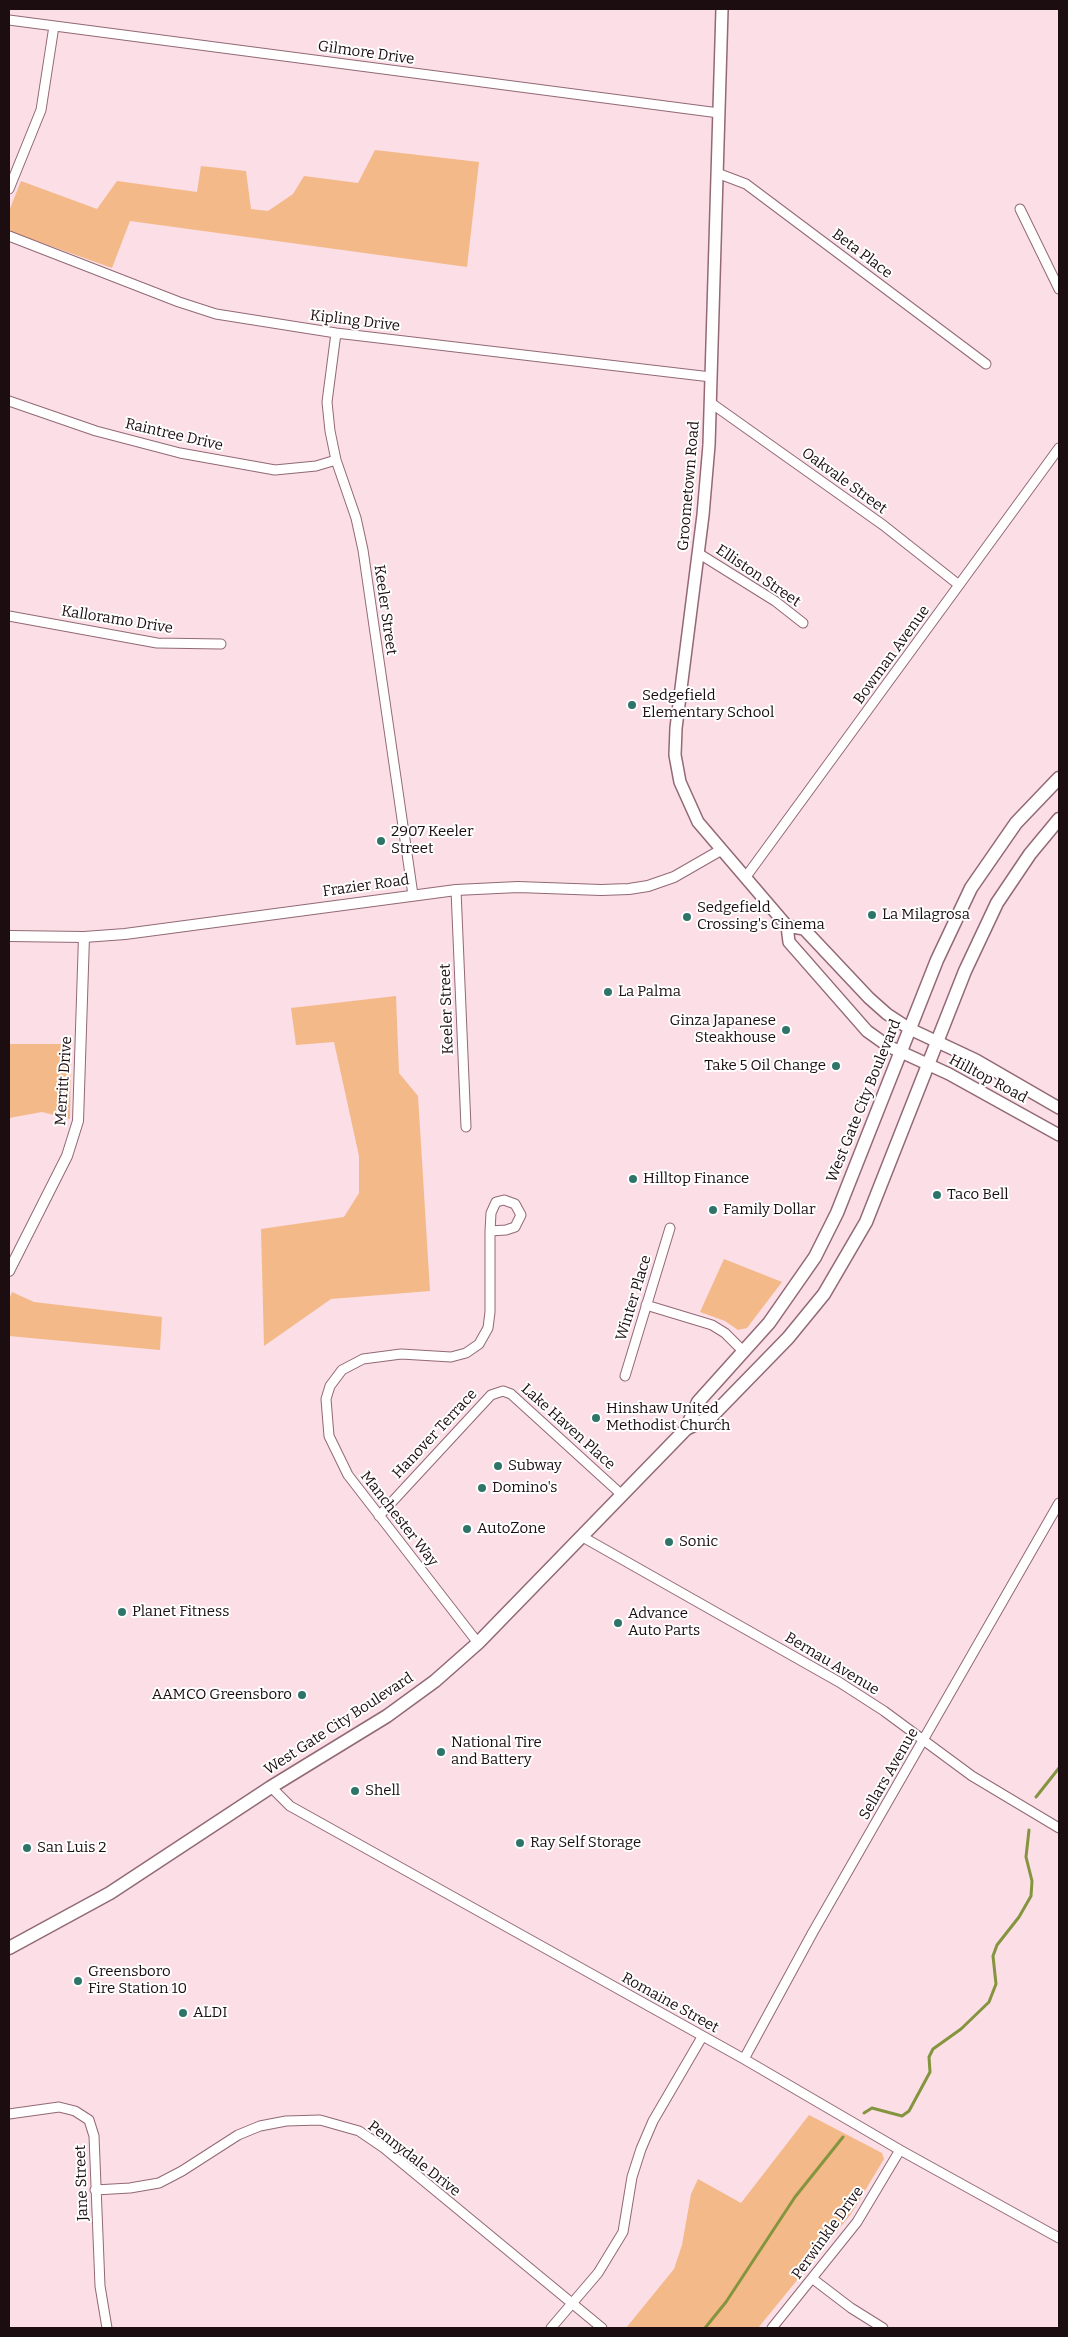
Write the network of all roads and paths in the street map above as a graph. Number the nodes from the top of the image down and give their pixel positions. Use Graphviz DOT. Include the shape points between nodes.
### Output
graph roads {
  1 [pos="722,9"];
  2 [pos="9,20"];
  3 [pos="54,26"];
  4 [pos="719,113"];
  5 [pos="717,173"];
  6 [pos="9,189"];
  7 [pos="1020,209"];
  8 [pos="9,236"];
  9 [pos="1059,289"];
  10 [pos="336,333"];
  11 [pos="986,364"];
  12 [pos="712,377"];
  13 [pos="9,402"];
  14 [pos="711,403"];
  15 [pos="1059,448"];
  16 [pos="336,460"];
  17 [pos="698,553"];
  18 [pos="959,585"];
  19 [pos="9,616"];
  20 [pos="803,623"];
  21 [pos="221,644"];
  22 [pos="1059,778"];
  23 [pos="1059,819"];
  24 [pos="721,850"];
  25 [pos="745,878"];
  26 [pos="456,890"];
  27 [pos="413,895"];
  28 [pos="787,926"];
  29 [pos="9,936"];
  30 [pos="84,937"];
  31 [pos="910,1029"];
  32 [pos="937,1042"];
  33 [pos="901,1052"];
  34 [pos="928,1064"];
  35 [pos="1059,1108"];
  36 [pos="466,1127"];
  37 [pos="1059,1135"];
  38 [pos="670,1228"];
  39 [pos="490,1231"];
  40 [pos="9,1271"];
  41 [pos="646,1305"];
  42 [pos="744,1352"];
  43 [pos="625,1376"];
  44 [pos="491,1395"];
  45 [pos="686,1429"];
  46 [pos="622,1495"];
  47 [pos="1059,1503"];
  48 [pos="379,1516"];
  49 [pos="581,1536"];
  50 [pos="478,1643"];
  51 [pos="924,1741"];
  52 [pos="271,1787"];
  53 [pos="1059,1828"];
  54 [pos="9,1948"];
  55 [pos="702,2037"];
  56 [pos="744,2059"];
  57 [pos="9,2114"];
  58 [pos="900,2150"];
  59 [pos="95,2190"];
  60 [pos="1059,2238"];
  61 [pos="813,2279"];
  62 [pos="572,2304"];
  63 [pos="108,2328"];
  64 [pos="551,2328"];
  65 [pos="602,2328"];
  66 [pos="772,2328"];
  67 [pos="884,2328"];
  1 -- 4 [label="main road, Groometown Road"];
  2 -- 3 [label="street, Gilmore Drive"];
  3 -- 4 [label="street, Gilmore Drive"];
  3 -- 6 [label="street" via="41,110"];
  4 -- 5 [label="main road, Groometown Road"];
  5 -- 11 [label="street, Beta Place" via="746,184"];
  5 -- 12 [label="main road, Groometown Road"];
  7 -- 9 [label="street"];
  8 -- 10 [label="street, Kipling Drive" via="216,314"];
  10 -- 12 [label="street, Kipling Drive"];
  10 -- 16 [label="street, Keeler Street" via="327,402"];
  12 -- 14 [label="main road, Groometown Road"];
  13 -- 16 [label="street, Raintree Drive" via="96,431 180,453 275,470 316,466"];
  14 -- 17 [label="main road, Groometown Road"];
  14 -- 18 [label="street, Oakvale Street" via="883,525"];
  15 -- 18 [label="street, Bowman Avenue"];
  16 -- 27 [label="street, Keeler Street" via="363,550"];
  17 -- 20 [label="street, Elliston Street"];
  17 -- 24 [label="main road, Groometown Road" via="675,755 690,809"];
  18 -- 25 [label="street, Bowman Avenue"];
  19 -- 21 [label="street, Kalloramo Drive" via="157,643"];
  22 -- 31 [label="main road, West Gate City Boulevard" via="1016,823 971,888"];
  23 -- 32 [label="main road, West Gate City Boulevard" via="1030,854 997,903"];
  24 -- 25 [label="main road, Groometown Road"];
  24 -- 26 [label="street, Frazier Road" via="674,877 631,889 518,887"];
  25 -- 28 [label="main road, Groometown Road"];
  26 -- 27 [label="street, Frazier Road"];
  26 -- 36 [label="street, Keeler Street"];
  27 -- 30 [label="street, Frazier Road"];
  28 -- 31 [label="main road, Groometown Road" via="804,929 877,1006"];
  28 -- 33 [label="main road, Groometown Road" via="789,942 859,1024 878,1040"];
  29 -- 30 [label="street, Frazier Road"];
  30 -- 40 [label="street, Merritt Drive" via="80,1110 76,1134"];
  31 -- 32 [label="main road, Groometown Road"];
  31 -- 33 [label="main road, West Gate City Boulevard"];
  32 -- 34 [label="main road, West Gate City Boulevard"];
  32 -- 35 [label="main road, Hilltop Road" via="976,1060"];
  33 -- 34 [label="main road, Hilltop Road"];
  33 -- 42 [label="main road, West Gate City Boulevard" via="827,1234 786,1302"];
  34 -- 37 [label="main road, Hilltop Road"];
  34 -- 45 [label="main road, West Gate City Boulevard" via="866,1222 824,1294 789,1337 712,1416"];
  38 -- 41 [label="street, Winter Place"];
  39 -- 48 [label="street, Manchester Way" via="490,1312 488,1328 479,1344 466,1353 451,1357 401,1354 364,1359 342,1370 330,1386 326,1399 329,1436 348,1475"];
  41 -- 42 [label="street" via="712,1325"];
  41 -- 43 [label="street, Winter Place"];
  42 -- 45 [label="main road, West Gate City Boulevard" via="698,1402"];
  44 -- 46 [label="street, Lake Haven Place" via="503,1391 512,1394"];
  44 -- 48 [label="street, Hanover Terrace"];
  45 -- 46 [label="main road, West Gate City Boulevard"];
  46 -- 49 [label="main road, West Gate City Boulevard"];
  47 -- 51 [label="street, Sellars Avenue"];
  48 -- 50 [label="street, Manchester Way"];
  49 -- 50 [label="main road, West Gate City Boulevard"];
  49 -- 51 [label="street, Bernau Avenue" via="839,1682"];
  50 -- 52 [label="main road, West Gate City Boulevard" via="436,1681 387,1716"];
  51 -- 53 [label="street, Bernau Avenue" via="972,1776"];
  51 -- 56 [label="street, Sellars Avenue" via="813,1932"];
  52 -- 54 [label="main road, West Gate City Boulevard" via="110,1893"];
  52 -- 55 [label="street, Romaine Street" via="290,1806"];
  55 -- 56 [label="street, Romaine Street"];
  55 -- 62 [label="street" via="653,2121 641,2149 632,2177 623,2232 598,2273"];
  56 -- 58 [label="street, Romaine Street"];
  57 -- 59 [label="street, Jane Street" via="59,2107 76,2111 89,2120 94,2136"];
  58 -- 60 [label="street, Romaine Street"];
  58 -- 61 [label="street, Perwinkle Drive" via="857,2222"];
  59 -- 62 [label="street, Pennydale Drive" via="159,2183 260,2126 320,2120 359,2131 384,2148"];
  59 -- 63 [label="street, Jane Street" via="100,2286"];
  61 -- 66 [label="street, Perwinkle Drive"];
  61 -- 67 [label="street"];
  62 -- 64 [label="street"];
  62 -- 65 [label="street, Pennydale Drive"];
}
